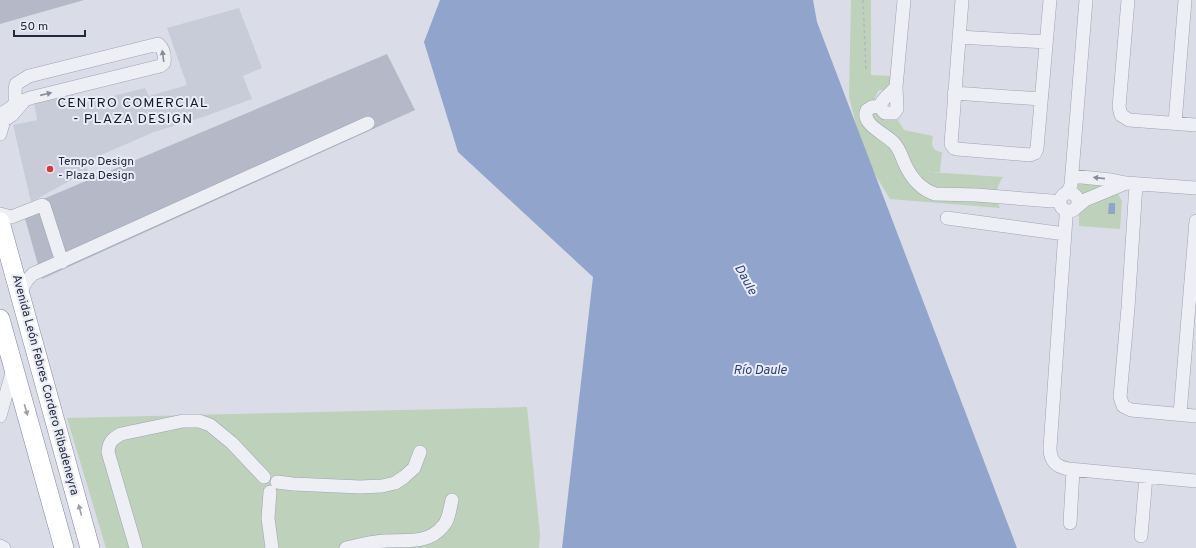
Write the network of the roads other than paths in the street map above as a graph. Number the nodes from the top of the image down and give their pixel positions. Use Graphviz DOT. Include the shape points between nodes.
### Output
graph roads {
  1 [pos="904,0"];
  2 [pos="962,0"];
  3 [pos="1050,0"];
  4 [pos="1086,0"];
  5 [pos="1128,0"];
  6 [pos="1185,0"];
  7 [pos="959,37"];
  8 [pos="1046,42"];
  9 [pos="85,62"];
  10 [pos="90,84"];
  11 [pos="954,93"];
  12 [pos="1042,99"];
  13 [pos="18,102"];
  14 [pos="2,115"];
  15 [pos="368,123"];
  16 [pos="1175,123"];
  17 [pos="1196,125"];
  18 [pos="0,134"];
  19 [pos="1131,183"];
  20 [pos="1196,188"];
  21 [pos="1067,200"];
  22 [pos="947,218"];
  23 [pos="1196,221"];
  24 [pos="1,224"];
  25 [pos="1065,234"];
  26 [pos="62,262"];
  27 [pos="20,292"];
  28 [pos="0,319"];
  29 [pos="14,367"];
  30 [pos="1180,414"];
  31 [pos="0,416"];
  32 [pos="1196,416"];
  33 [pos="420,452"];
  34 [pos="1073,470"];
  35 [pos="1146,476"];
  36 [pos="1196,481"];
  37 [pos="274,487"];
  38 [pos="452,500"];
  39 [pos="1070,523"];
  40 [pos="1141,536"];
  41 [pos="0,546"];
  42 [pos="362,546"];
  43 [pos="4,548"];
  44 [pos="64,548"];
  45 [pos="90,548"];
  46 [pos="136,548"];
  47 [pos="272,548"];
  48 [pos="346,548"];
  1 -- 21 [label="street" via="896,87 898,106 896,112 891,114 885,113 881,106 872,107 867,110 866,116 876,130 894,143 917,182 922,188 935,194"];
  2 -- 7 [label="street"];
  3 -- 8 [label="street"];
  4 -- 21 [label="street"];
  5 -- 16 [label="street" via="1121,115 1130,120"];
  6 -- 16 [label="street"];
  7 -- 8 [label="street"];
  7 -- 11 [label="street"];
  8 -- 12 [label="street"];
  9 -- 10 [label="street"];
  10 -- 9 [label="street, one-way" via="160,66 164,64 165,57 158,44"];
  9 -- 13 [label="street" via="24,78 16,84"];
  13 -- 10 [label="street, one-way"];
  11 -- 12 [label="street"];
  11 -- 12 [label="street" via="952,147 1030,155 1035,153 1037,148"];
  13 -- 14 [label="street" via="12,114"];
  14 -- 18 [label="street"];
  15 -- 26 [label="street"];
  16 -- 17 [label="street"];
  19 -- 20 [label="street"];
  19 -- 21 [label="street" via="1085,200"];
  19 -- 21 [label="street, one-way" via="1111,180"];
  19 -- 30 [label="street" via="1128,308 1120,397 1123,406 1127,408"];
  21 -- 25 [label="street"];
  22 -- 25 [label="street"];
  23 -- 30 [label="street"];
  24 -- 26 [label="street" via="14,216 44,206"];
  24 -- 27 [label="highway, Avenida León Febres Cordero Ribadeneyra"];
  25 -- 34 [label="street" via="1050,454 1056,465"];
  26 -- 27 [label="street" via="33,274"];
  45 -- 27 [label="highway, Avenida León Febres Cordero Ribadeneyra, one-way"];
  28 -- 29 [label="highway, Avenida León Febres Cordero Ribadeneyra"];
  29 -- 31 [label="street"];
  29 -- 44 [label="highway, Avenida León Febres Cordero Ribadeneyra, one-way"];
  30 -- 32 [label="street"];
  33 -- 37 [label="street" via="414,468 404,477 382,486 293,484"];
  34 -- 35 [label="street"];
  34 -- 39 [label="street"];
  35 -- 36 [label="street"];
  35 -- 40 [label="street"];
  37 -- 46 [label="street" via="264,491 260,482 264,476 210,424 183,421 121,434 114,438 108,452"];
  37 -- 47 [label="street" via="268,518"];
  38 -- 42 [label="street" via="445,525 432,536 423,540 377,542"];
  41 -- 43 [label="street"];
  42 -- 48 [label="street"];
}
